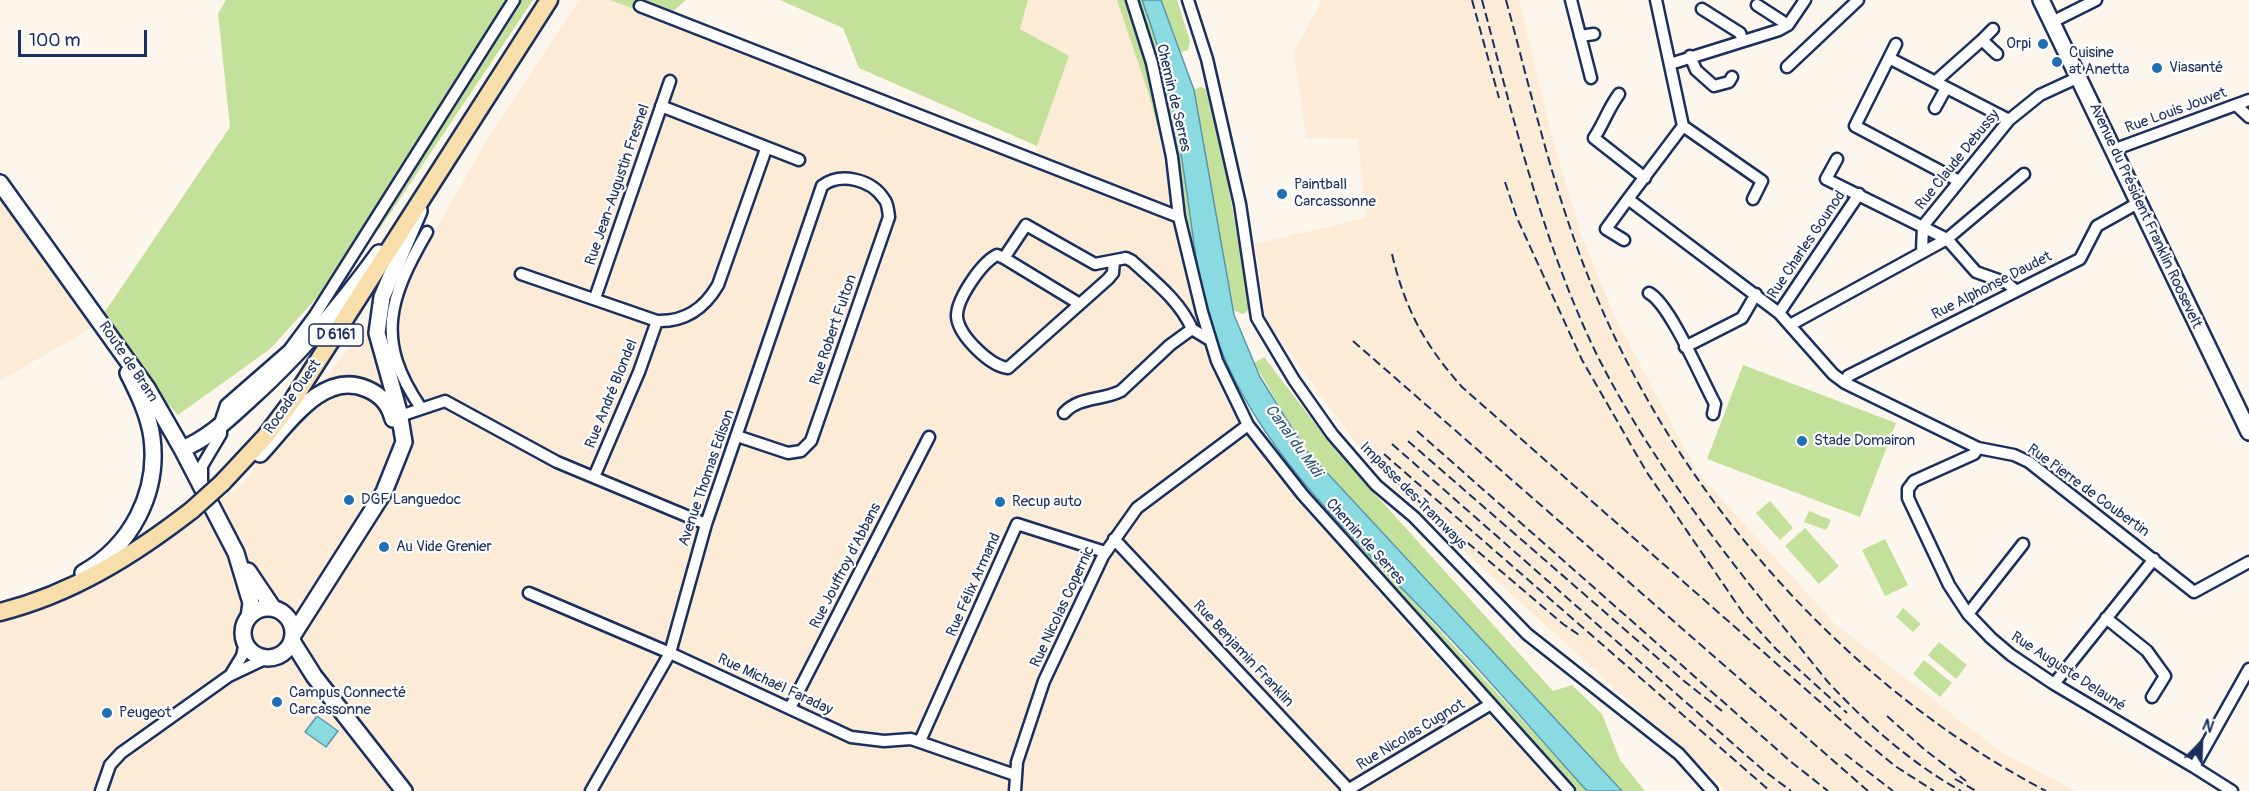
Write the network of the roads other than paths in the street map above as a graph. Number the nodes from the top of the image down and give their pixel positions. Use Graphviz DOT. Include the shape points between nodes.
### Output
graph roads {
  1 [pos="514,0"];
  2 [pos="549,0"];
  3 [pos="1132,0"];
  4 [pos="1188,0"];
  5 [pos="1571,0"];
  6 [pos="1656,0"];
  7 [pos="1805,0"];
  8 [pos="1858,0"];
  9 [pos="2041,0"];
  10 [pos="2096,0"];
  11 [pos="1757,5"];
  12 [pos="640,6"];
  13 [pos="1702,9"];
  14 [pos="2052,22"];
  15 [pos="1788,25"];
  16 [pos="1994,29"];
  17 [pos="1594,34"];
  18 [pos="1580,36"];
  19 [pos="1982,40"];
  20 [pos="1743,41"];
  21 [pos="1896,44"];
  22 [pos="1997,54"];
  23 [pos="1690,56"];
  24 [pos="1889,58"];
  25 [pos="1670,64"];
  26 [pos="1787,67"];
  27 [pos="1732,77"];
  28 [pos="2079,77"];
  29 [pos="1591,78"];
  30 [pos="670,81"];
  31 [pos="1936,81"];
  32 [pos="1946,88"];
  33 [pos="1619,94"];
  34 [pos="2249,100"];
  35 [pos="2236,105"];
  36 [pos="661,106"];
  37 [pos="1935,108"];
  38 [pos="2249,117"];
  39 [pos="2009,120"];
  40 [pos="1683,126"];
  41 [pos="766,149"];
  42 [pos="2113,150"];
  43 [pos="1837,159"];
  44 [pos="799,160"];
  45 [pos="2024,174"];
  46 [pos="842,176"];
  47 [pos="1645,178"];
  48 [pos="1959,181"];
  49 [pos="0,183"];
  50 [pos="1859,194"];
  51 [pos="424,197"];
  52 [pos="1628,199"];
  53 [pos="1753,199"];
  54 [pos="2138,202"];
  55 [pos="1179,217"];
  56 [pos="1923,226"];
  57 [pos="427,232"];
  58 [pos="1947,239"];
  59 [pos="1624,240"];
  60 [pos="1922,252"];
  61 [pos="1004,258"];
  62 [pos="1114,261"];
  63 [pos="521,274"];
  64 [pos="2015,290"];
  65 [pos="1649,293"];
  66 [pos="1754,293"];
  67 [pos="595,298"];
  68 [pos="1078,303"];
  69 [pos="1779,313"];
  70 [pos="657,321"];
  71 [pos="1790,325"];
  72 [pos="1192,329"];
  73 [pos="109,332"];
  74 [pos="1210,340"];
  75 [pos="1685,347"];
  76 [pos="1845,382"];
  77 [pos="421,408"];
  78 [pos="399,412"];
  79 [pos="1064,413"];
  80 [pos="1713,414"];
  81 [pos="222,425"];
  82 [pos="1248,425"];
  83 [pos="2249,432"];
  84 [pos="737,436"];
  85 [pos="929,437"];
  86 [pos="404,442"];
  87 [pos="1978,448"];
  88 [pos="182,449"];
  89 [pos="399,458"];
  90 [pos="240,467"];
  91 [pos="594,477"];
  92 [pos="204,491"];
  93 [pos="706,524"];
  94 [pos="1114,539"];
  95 [pos="2023,544"];
  96 [pos="1105,552"];
  97 [pos="236,554"];
  98 [pos="2154,559"];
  99 [pos="2249,562"];
  100 [pos="529,593"];
  101 [pos="316,596"];
  102 [pos="277,610"];
  103 [pos="2,612"];
  104 [pos="1968,614"];
  105 [pos="249,617"];
  106 [pos="2106,618"];
  107 [pos="292,638"];
  108 [pos="245,642"];
  109 [pos="670,653"];
  110 [pos="271,657"];
  111 [pos="2249,669"];
  112 [pos="229,676"];
  113 [pos="314,676"];
  114 [pos="2054,684"];
  115 [pos="2152,697"];
  116 [pos="1491,704"];
  117 [pos="790,708"];
  118 [pos="920,741"];
  119 [pos="2194,767"];
  120 [pos="1015,775"];
  121 [pos="1348,790"];
  122 [pos="101,791"];
  123 [pos="404,791"];
  124 [pos="591,791"];
  125 [pos="1015,791"];
  126 [pos="1569,791"];
  127 [pos="1712,791"];
  128 [pos="2232,791"];
  1 -- 81 [label="street" via="315,315 274,366 226,405"];
  2 -- 51 [label="main road, Rocade Ouest / D 6161"];
  3 -- 55 [label="street, Chemin de Serres" via="1152,63 1172,157"];
  4 -- 127 [label="street, Impasse des Tramways" via="1207,59 1240,204 1257,318 1294,380 1332,434 1376,484 1414,517 1527,634 1679,754"];
  5 -- 18 [label="street"];
  6 -- 25 [label="street"];
  7 -- 15 [label="street"];
  8 -- 26 [label="street"];
  9 -- 14 [label="main road, Avenue du Président Franklin Roosevelt"];
  10 -- 14 [label="street"];
  11 -- 15 [label="street"];
  12 -- 55 [label="street"];
  13 -- 20 [label="street" via="1740,33"];
  14 -- 28 [label="main road, Avenue du Président Franklin Roosevelt"];
  15 -- 20 [label="street"];
  16 -- 19 [label="street"];
  17 -- 18 [label="street"];
  18 -- 29 [label="street"];
  19 -- 22 [label="street"];
  19 -- 31 [label="street"];
  20 -- 23 [label="street"];
  21 -- 24 [label="street"];
  23 -- 25 [label="street"];
  23 -- 27 [label="street" via="1696,70 1714,87"];
  24 -- 31 [label="street"];
  24 -- 48 [label="street" via="1855,126"];
  25 -- 40 [label="street"];
  28 -- 39 [label="street, Rue Claude Debussy" via="2040,95"];
  28 -- 42 [label="main road, Avenue du Président Franklin Roosevelt"];
  30 -- 36 [label="street, Rue Jean-Augustin Fresnel"];
  31 -- 32 [label="street"];
  32 -- 37 [label="street"];
  32 -- 39 [label="street"];
  33 -- 47 [label="street" via="1594,138"];
  34 -- 35 [label="street, Rue Louis Jouvet"];
  35 -- 38 [label="street"];
  35 -- 42 [label="street, Rue Louis Jouvet"];
  36 -- 41 [label="street"];
  36 -- 67 [label="street, Rue Jean-Augustin Fresnel"];
  39 -- 48 [label="street, Rue Claude Debussy"];
  40 -- 47 [label="street"];
  40 -- 53 [label="street" via="1762,181"];
  41 -- 44 [label="street"];
  41 -- 70 [label="street" via="718,285 709,300 690,315"];
  42 -- 54 [label="main road, Avenue du Président Franklin Roosevelt"];
  43 -- 50 [label="street" via="1826,179"];
  45 -- 58 [label="street"];
  46 -- 84 [label="street, Avenue Thomas Edison" via="822,186 815,203"];
  46 -- 84 [label="street, Rue Robert Fulton" via="873,188 886,200 889,217 811,441 801,451 788,453"];
  47 -- 52 [label="street"];
  48 -- 56 [label="street, Rue Claude Debussy"];
  49 -- 73 [label="main road, Route de Bram"];
  50 -- 56 [label="street"];
  50 -- 69 [label="street, Rue Charles Gounod"];
  51 -- 78 [label="main road" via="382,297 377,333"];
  51 -- 81 [label="main road" via="324,325"];
  51 -- 90 [label="main road, Rocade Ouest / D 6161" via="293,400"];
  52 -- 59 [label="street" via="1606,229"];
  52 -- 66 [label="street, Rue Pierre de Coubertin"];
  54 -- 64 [label="street, Rue Alphonse Daudet" via="2097,226 2080,259"];
  54 -- 83 [label="main road, Avenue du Président Franklin Roosevelt"];
  55 -- 74 [label="street, Chemin de Serres"];
  56 -- 58 [label="street"];
  56 -- 60 [label="street"];
  57 -- 77 [label="street" via="405,271 391,314 396,357"];
  58 -- 60 [label="street"];
  58 -- 64 [label="street" via="1976,272"];
  60 -- 71 [label="street"];
  61 -- 62 [label="street" via="1026,225 1095,264"];
  61 -- 68 [label="street"];
  61 -- 68 [label="street" via="997,255 990,259 971,281 957,315 960,327 976,349 997,367 1015,364 1064,321"];
  62 -- 68 [label="street" via="1113,273"];
  62 -- 72 [label="street" via="1132,261 1165,291"];
  63 -- 67 [label="street"];
  64 -- 76 [label="street, Rue Alphonse Daudet" via="1848,376"];
  65 -- 75 [label="street" via="1659,298"];
  66 -- 69 [label="street, Rue Pierre de Coubertin"];
  66 -- 75 [label="street" via="1742,318"];
  67 -- 70 [label="street"];
  69 -- 71 [label="street, Rue Pierre de Coubertin"];
  70 -- 91 [label="street, Rue André Blondel"];
  71 -- 76 [label="street, Rue Pierre de Coubertin" via="1833,374"];
  72 -- 74 [label="street"];
  72 -- 79 [label="street" via="1121,391 1080,400"];
  73 -- 88 [label="main road, Route de Bram"];
  73 -- 103 [label="main road" via="141,400 152,437 153,473 146,502 132,529 97,565"];
  74 -- 82 [label="street, Chemin de Serres"];
  75 -- 80 [label="street" via="1715,404"];
  76 -- 87 [label="street, Rue Pierre de Coubertin"];
  77 -- 78 [label="street" via="406,414"];
  77 -- 86 [label="street"];
  77 -- 91 [label="street" via="445,401 557,462"];
  78 -- 86 [label="main road"];
  81 -- 88 [label="main road"];
  81 -- 92 [label="street" via="221,434 202,466"];
  82 -- 94 [label="street, Rue Nicolas Copernic" via="1137,508"];
  82 -- 116 [label="street, Chemin de Serres" via="1303,495"];
  84 -- 93 [label="street, Avenue Thomas Edison"];
  85 -- 117 [label="street, Rue Jouffroy d'Abbans"];
  86 -- 89 [label="main road"];
  87 -- 98 [label="street, Rue Pierre de Coubertin" via="2029,462"];
  87 -- 104 [label="street, Rue Auguste Delauné" via="1974,454 1914,481 1908,489 1908,498 1927,542"];
  88 -- 92 [label="main road, Route de Bram"];
  89 -- 90 [label="main road" via="397,433 387,403 360,386 344,385 327,389 305,405 254,460"];
  89 -- 101 [label="main road" via="384,492"];
  90 -- 103 [label="main road, Rocade Ouest / D 6161, bridge" via="192,510 124,558 65,590"];
  91 -- 93 [label="street"];
  92 -- 97 [label="main road, Route de Bram"];
  93 -- 109 [label="street, Avenue Thomas Edison"];
  94 -- 96 [label="street, Rue Nicolas Copernic"];
  94 -- 121 [label="street, Rue Benjamin Franklin"];
  95 -- 104 [label="street"];
  96 -- 118 [label="street, Rue Félix Armand" via="1017,525"];
  96 -- 120 [label="street, Rue Nicolas Copernic" via="1044,681"];
  97 -- 102 [label="main road, Route de Bram"];
  97 -- 105 [label="main road, Route de Bram" via="251,603"];
  98 -- 99 [label="street, Rue Pierre de Coubertin" via="2194,592"];
  98 -- 106 [label="street"];
  100 -- 109 [label="street, Rue Michaël Faraday"];
  101 -- 102 [label="main road" via="303,605"];
  101 -- 107 [label="main road"];
  102 -- 105 [label="main road" via="260,609"];
  102 -- 107 [label="main road, Route de Bram" via="291,622"];
  104 -- 114 [label="street, Rue Auguste Delauné" via="2011,655"];
  105 -- 108 [label="main road, Route de Bram" via="244,629"];
  106 -- 114 [label="street"];
  106 -- 115 [label="street" via="2147,651 2165,676"];
  107 -- 110 [label="main road" via="282,653"];
  107 -- 113 [label="main road, Route de Bram"];
  108 -- 110 [label="main road, Route de Bram" via="254,653"];
  108 -- 112 [label="street" via="242,656"];
  109 -- 117 [label="street, Rue Michaël Faraday"];
  109 -- 124 [label="street, Avenue Thomas Edison"];
  110 -- 112 [label="street"];
  110 -- 113 [label="main road, Route de Bram"];
  111 -- 119 [label="street"];
  112 -- 122 [label="street" via="121,753 110,765"];
  113 -- 123 [label="main road, Route de Bram"];
  114 -- 119 [label="street, Rue Auguste Delauné"];
  116 -- 121 [label="street, Rue Nicolas Cugnot"];
  116 -- 126 [label="street, Chemin de Serres"];
  117 -- 118 [label="street, Rue Michaël Faraday" via="850,737"];
  118 -- 120 [label="street, Rue Michaël Faraday"];
  119 -- 128 [label="street, Rue Auguste Delauné"];
  120 -- 125 [label="street, Rue Nicolas Copernic"];
}
